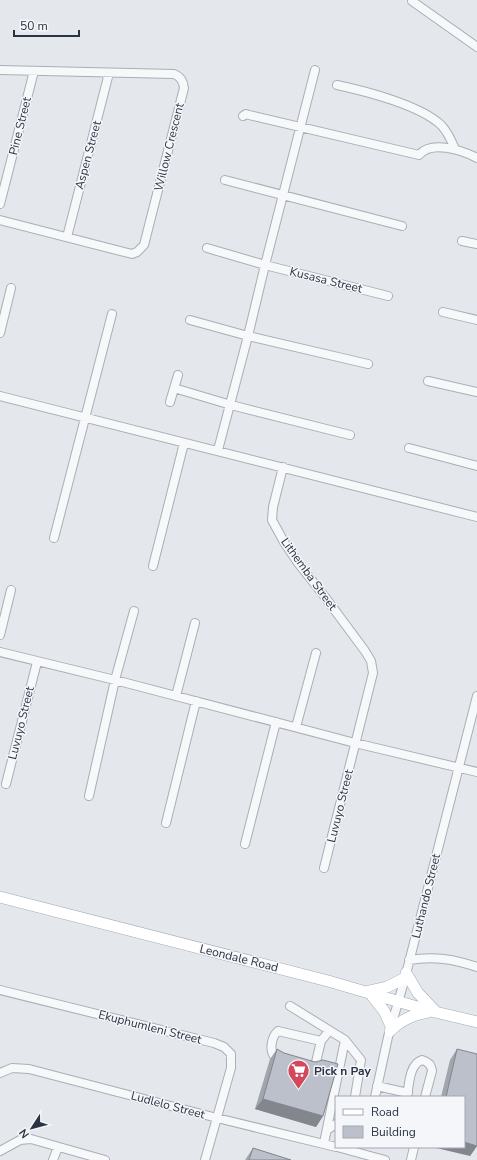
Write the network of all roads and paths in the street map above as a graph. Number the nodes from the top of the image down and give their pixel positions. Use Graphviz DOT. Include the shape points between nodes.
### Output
graph roads {
  1 [pos="412,1"];
  2 [pos="477,47"];
  3 [pos="0,70"];
  4 [pos="315,70"];
  5 [pos="34,71"];
  6 [pos="110,73"];
  7 [pos="337,85"];
  8 [pos="243,116"];
  9 [pos="301,126"];
  10 [pos="455,149"];
  11 [pos="477,158"];
  12 [pos="225,180"];
  13 [pos="283,196"];
  14 [pos="0,204"];
  15 [pos="0,220"];
  16 [pos="402,226"];
  17 [pos="67,237"];
  18 [pos="462,241"];
  19 [pos="477,244"];
  20 [pos="207,248"];
  21 [pos="265,265"];
  22 [pos="11,288"];
  23 [pos="388,296"];
  24 [pos="443,312"];
  25 [pos="112,314"];
  26 [pos="190,320"];
  27 [pos="477,320"];
  28 [pos="0,333"];
  29 [pos="248,336"];
  30 [pos="368,364"];
  31 [pos="178,375"];
  32 [pos="428,381"];
  33 [pos="174,388"];
  34 [pos="477,392"];
  35 [pos="0,396"];
  36 [pos="170,402"];
  37 [pos="231,405"];
  38 [pos="85,418"];
  39 [pos="350,435"];
  40 [pos="184,443"];
  41 [pos="409,448"];
  42 [pos="218,450"];
  43 [pos="477,466"];
  44 [pos="283,467"];
  45 [pos="477,517"];
  46 [pos="54,538"];
  47 [pos="153,566"];
  48 [pos="11,590"];
  49 [pos="134,611"];
  50 [pos="195,623"];
  51 [pos="0,635"];
  52 [pos="0,652"];
  53 [pos="365,652"];
  54 [pos="316,653"];
  55 [pos="37,662"];
  56 [pos="115,680"];
  57 [pos="176,696"];
  58 [pos="477,696"];
  59 [pos="196,701"];
  60 [pos="276,722"];
  61 [pos="296,727"];
  62 [pos="355,743"];
  63 [pos="458,768"];
  64 [pos="477,772"];
  65 [pos="6,784"];
  66 [pos="89,796"];
  67 [pos="166,823"];
  68 [pos="245,844"];
  69 [pos="324,868"];
  70 [pos="0,897"];
  71 [pos="409,960"];
  72 [pos="477,967"];
  73 [pos="406,976"];
  74 [pos="0,990"];
  75 [pos="368,992"];
  76 [pos="398,1002"];
  77 [pos="290,1006"];
  78 [pos="434,1012"];
  79 [pos="477,1022"];
  80 [pos="390,1029"];
  81 [pos="329,1031"];
  82 [pos="345,1040"];
  83 [pos="321,1041"];
  84 [pos="292,1062"];
  85 [pos="304,1065"];
  86 [pos="0,1073"];
  87 [pos="377,1086"];
  88 [pos="407,1095"];
  89 [pos="354,1096"];
  90 [pos="375,1096"];
  91 [pos="425,1096"];
  92 [pos="216,1118"];
  93 [pos="335,1125"];
  94 [pos="327,1130"];
  95 [pos="324,1143"];
  96 [pos="58,1147"];
  97 [pos="335,1147"];
  98 [pos="340,1148"];
  99 [pos="414,1148"];
  100 [pos="0,1151"];
  101 [pos="364,1154"];
  102 [pos="53,1160"];
  103 [pos="105,1160"];
  104 [pos="205,1160"];
  105 [pos="385,1160"];
  106 [pos="411,1160"];
  1 -- 2 [label="street"];
  3 -- 5 [label="street, Willow Crescent"];
  4 -- 9 [label="street"];
  5 -- 6 [label="street, Willow Crescent"];
  5 -- 14 [label="street, Pine Street"];
  6 -- 17 [label="street, Aspen Street"];
  6 -- 17 [label="street, Willow Crescent" via="174,74 179,76 184,88 144,245 132,254"];
  7 -- 10 [label="street" via="360,90 423,112 440,124"];
  8 -- 9 [label="street" via="249,114"];
  9 -- 10 [label="street" via="419,155 427,148"];
  9 -- 13 [label="street"];
  10 -- 11 [label="street"];
  12 -- 13 [label="street"];
  13 -- 16 [label="street"];
  13 -- 21 [label="street"];
  15 -- 17 [label="street, Willow Crescent"];
  18 -- 19 [label="street"];
  20 -- 21 [label="street, Kusasa Street"];
  21 -- 23 [label="street, Kusasa Street"];
  21 -- 29 [label="street"];
  22 -- 28 [label="street"];
  24 -- 27 [label="street"];
  25 -- 38 [label="street"];
  26 -- 29 [label="street"];
  29 -- 30 [label="street"];
  29 -- 37 [label="street"];
  31 -- 33 [label="street"];
  32 -- 34 [label="street"];
  33 -- 36 [label="street"];
  33 -- 37 [label="street"];
  35 -- 38 [label="street"];
  37 -- 39 [label="street"];
  37 -- 42 [label="street"];
  38 -- 40 [label="street"];
  38 -- 46 [label="street"];
  40 -- 42 [label="street"];
  40 -- 47 [label="street"];
  41 -- 43 [label="street"];
  42 -- 44 [label="street"];
  44 -- 45 [label="street"];
  44 -- 53 [label="street, Lithemba Street" via="272,520 298,563"];
  48 -- 51 [label="street"];
  49 -- 56 [label="street"];
  50 -- 57 [label="street"];
  52 -- 55 [label="street"];
  53 -- 62 [label="street, Luvuyo Street" via="371,661 373,673"];
  54 -- 61 [label="street"];
  55 -- 56 [label="street"];
  55 -- 65 [label="street, Luvuyo Street"];
  56 -- 57 [label="street"];
  56 -- 66 [label="street"];
  57 -- 59 [label="street"];
  58 -- 63 [label="street, Luthando Street"];
  59 -- 60 [label="street"];
  59 -- 67 [label="street"];
  60 -- 61 [label="street"];
  60 -- 68 [label="street"];
  61 -- 62 [label="street"];
  62 -- 63 [label="street"];
  62 -- 69 [label="street, Luvuyo Street"];
  63 -- 64 [label="street"];
  63 -- 71 [label="street, Luthando Street"];
  70 -- 75 [label="main road, Leondale Road"];
  71 -- 72 [label="street" via="437,958 464,962"];
  71 -- 73 [label="street, Luthando Street"];
  73 -- 75 [label="main road" via="387,987"];
  73 -- 76 [label="street, Luthando Street"];
  73 -- 78 [label="main road"];
  74 -- 92 [label="street, Ekuphumleni Street" via="214,1042 224,1047 230,1052 232,1061"];
  75 -- 76 [label="main road, Leondale Road"];
  75 -- 80 [label="main road" via="384,1011"];
  76 -- 78 [label="main road, Leondale Road"];
  76 -- 80 [label="street, Luthando Street"];
  77 -- 81 [label="street"];
  78 -- 79 [label="main road, Leondale Road"];
  78 -- 80 [label="main road" via="411,1015"];
  80 -- 87 [label="street, Luthando Street"];
  81 -- 82 [label="street"];
  81 -- 83 [label="street"];
  82 -- 89 [label="street" via="361,1060"];
  82 -- 94 [label="street"];
  83 -- 84 [label="street" via="278,1031 275,1034 272,1054"];
  83 -- 85 [label="street" via="314,1066"];
  86 -- 92 [label="street, Ludlelo Street" via="12,1068 29,1069"];
  87 -- 88 [label="street"];
  87 -- 90 [label="street, Luthando Street"];
  88 -- 91 [label="street" via="415,1064 422,1060 431,1066 432,1071"];
  92 -- 95 [label="street, Ludlelo Street"];
  92 -- 104 [label="street, Ekuphumleni Street"];
  93 -- 94 [label="street"];
  94 -- 95 [label="street"];
  95 -- 97 [label="street, Ludlelo Street"];
  96 -- 100 [label="street" via="26,1139"];
  96 -- 102 [label="street"];
  96 -- 103 [label="street"];
  98 -- 101 [label="street, Ludlelo Street"];
  99 -- 106 [label="street"];
  101 -- 105 [label="street, Ludlelo Street"];
}
